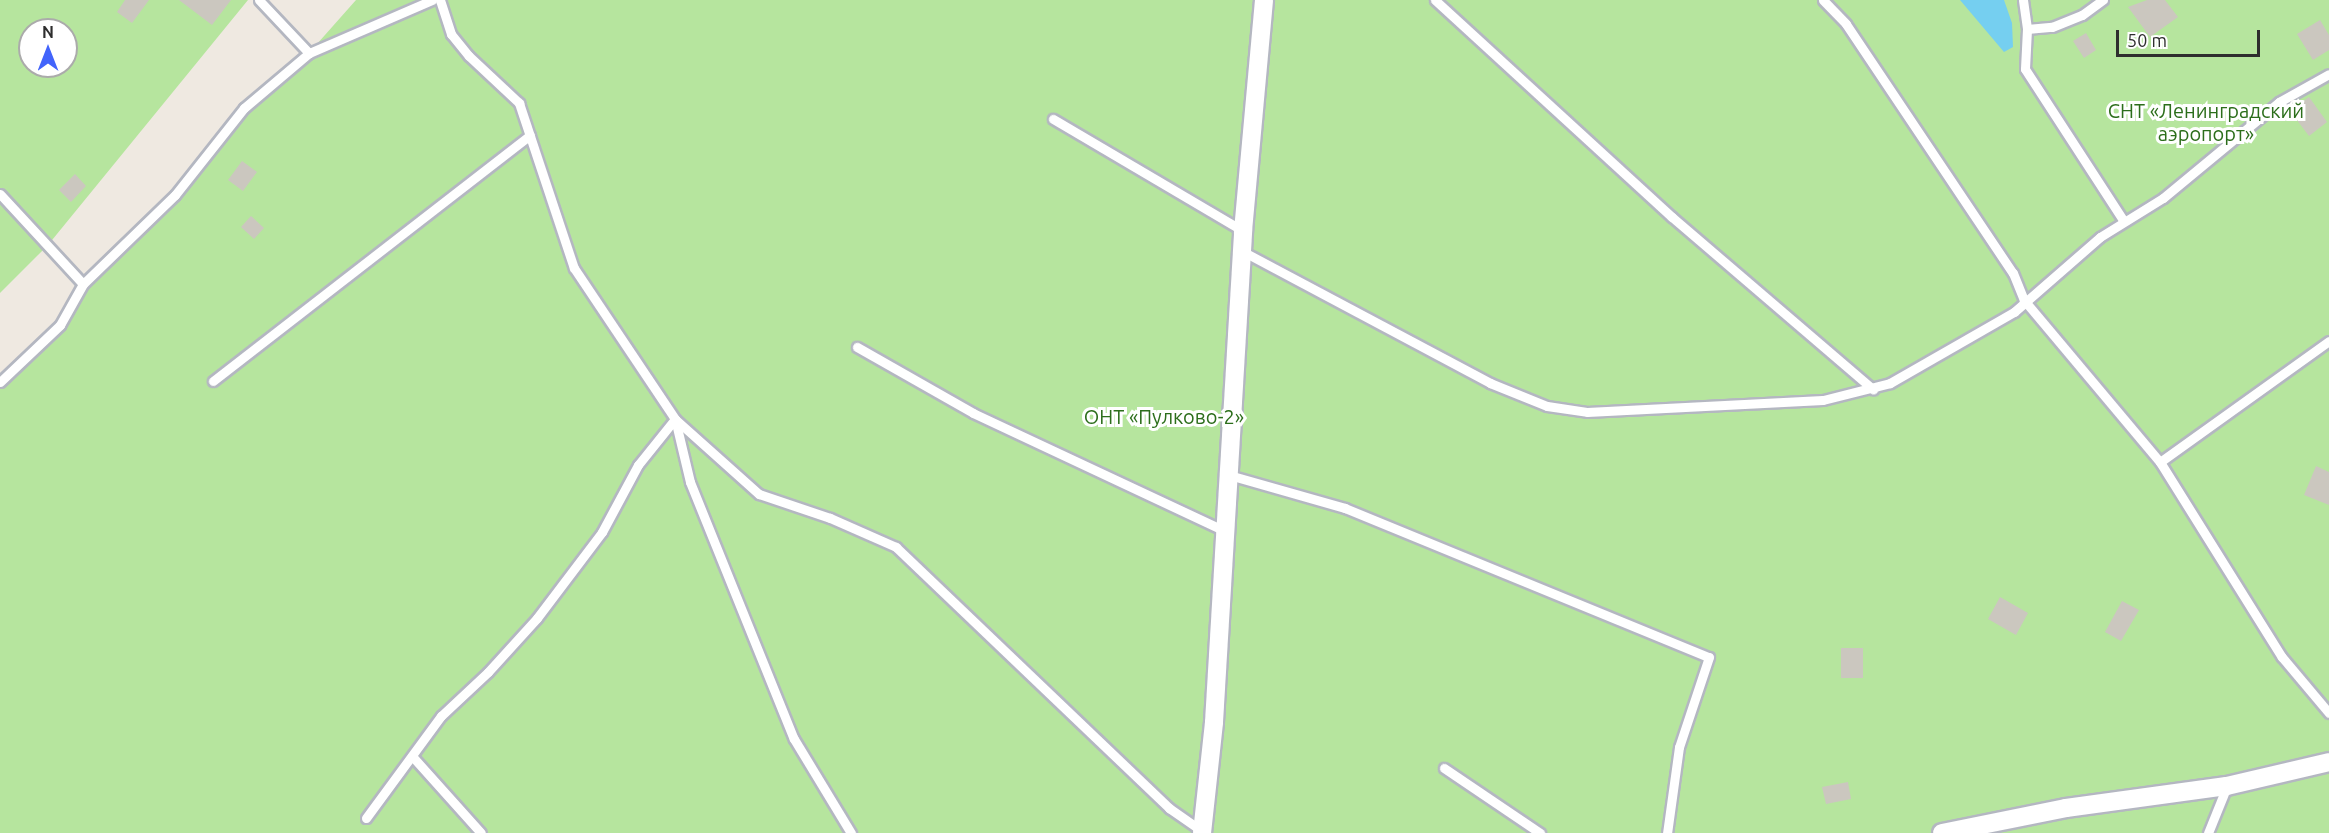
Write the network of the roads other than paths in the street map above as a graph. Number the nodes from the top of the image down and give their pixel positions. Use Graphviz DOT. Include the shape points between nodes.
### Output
graph roads {
  1 [pos="259,0"];
  2 [pos="432,0"];
  3 [pos="440,0"];
  4 [pos="1264,0"];
  5 [pos="1435,0"];
  6 [pos="1823,0"];
  7 [pos="2023,0"];
  8 [pos="2103,0"];
  9 [pos="2027,29"];
  10 [pos="309,53"];
  11 [pos="2329,74"];
  12 [pos="1053,119"];
  13 [pos="530,135"];
  14 [pos="0,194"];
  15 [pos="2123,220"];
  16 [pos="1243,231"];
  17 [pos="1242,251"];
  18 [pos="83,284"];
  19 [pos="2024,300"];
  20 [pos="2329,341"];
  21 [pos="857,347"];
  22 [pos="213,381"];
  23 [pos="0,382"];
  24 [pos="1873,389"];
  25 [pos="675,419"];
  26 [pos="2160,462"];
  27 [pos="1229,475"];
  28 [pos="1225,531"];
  29 [pos="2329,713"];
  30 [pos="412,756"];
  31 [pos="2329,762"];
  32 [pos="1444,768"];
  33 [pos="2227,786"];
  34 [pos="366,818"];
  35 [pos="1202,832"];
  36 [pos="481,833"];
  37 [pos="851,833"];
  38 [pos="1540,833"];
  39 [pos="1667,833"];
  40 [pos="1942,833"];
  41 [pos="2208,833"];
  1 -- 10 [label="lane"];
  2 -- 10 [label="lane"];
  3 -- 13 [label="lane" via="451,34 519,103"];
  4 -- 16 [label="street"];
  5 -- 24 [label="lane" via="1672,217"];
  6 -- 19 [label="lane" via="1846,24 2013,273"];
  7 -- 9 [label="lane"];
  8 -- 9 [label="lane" via="2082,15 2052,27"];
  9 -- 15 [label="lane" via="2025,69"];
  10 -- 18 [label="lane" via="244,108 175,195"];
  11 -- 15 [label="lane" via="2279,102 2163,198"];
  12 -- 16 [label="lane"];
  13 -- 22 [label="lane"];
  13 -- 25 [label="lane" via="574,268"];
  14 -- 18 [label="lane"];
  15 -- 19 [label="lane"];
  16 -- 17 [label="street"];
  17 -- 24 [label="lane" via="1490,384 1547,406 1587,412 1709,406 1823,400"];
  17 -- 27 [label="street"];
  18 -- 23 [label="lane" via="60,325"];
  19 -- 24 [label="lane" via="2014,312 1890,384"];
  19 -- 26 [label="lane"];
  20 -- 26 [label="lane"];
  21 -- 28 [label="lane" via="973,413"];
  25 -- 30 [label="lane" via="638,465 602,532 537,618 441,716"];
  25 -- 35 [label="lane" via="759,494 830,518 896,547 1169,808"];
  25 -- 37 [label="lane" via="690,482 794,739"];
  26 -- 29 [label="lane" via="2282,657"];
  27 -- 28 [label="street"];
  27 -- 39 [label="lane" via="1345,508 1709,657 1680,747"];
  28 -- 35 [label="street" via="1214,722"];
  30 -- 34 [label="lane"];
  30 -- 36 [label="lane"];
  31 -- 33 [label="street"];
  32 -- 38 [label="lane"];
  33 -- 40 [label="street" via="2066,808"];
  33 -- 41 [label="lane"];
}
